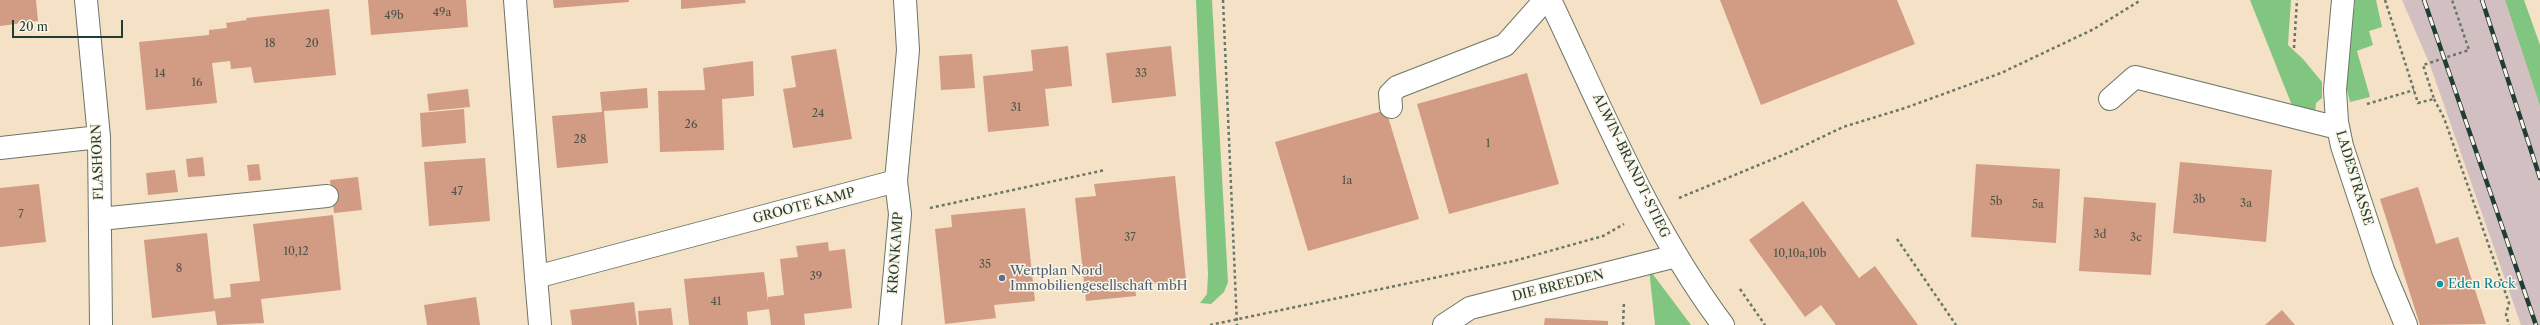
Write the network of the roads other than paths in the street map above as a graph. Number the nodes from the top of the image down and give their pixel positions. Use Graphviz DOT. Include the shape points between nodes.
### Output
graph roads {
  1 [pos="86,0"];
  2 [pos="515,0"];
  3 [pos="905,0"];
  4 [pos="1545,0"];
  5 [pos="1550,0"];
  6 [pos="2343,0"];
  7 [pos="2110,99"];
  8 [pos="1391,107"];
  9 [pos="2337,121"];
  10 [pos="99,137"];
  11 [pos="0,148"];
  12 [pos="896,181"];
  13 [pos="327,196"];
  14 [pos="100,219"];
  15 [pos="1676,256"];
  16 [pos="536,278"];
  17 [pos="101,325"];
  18 [pos="540,325"];
  19 [pos="890,325"];
  20 [pos="1444,325"];
  21 [pos="1723,325"];
  22 [pos="2406,325"];
  1 -- 10 [label="street, FLASHORN"];
  2 -- 16 [label="street"];
  3 -- 12 [label="street" via="908,50"];
  4 -- 8 [label="street" via="1504,45 1397,87 1390,94"];
  5 -- 15 [label="street, ALWIN-BRANDT-STIEG" via="1650,211"];
  6 -- 9 [label="street, LADESTRASSE" via="2335,90"];
  7 -- 9 [label="street" via="2136,77"];
  9 -- 22 [label="street, LADESTRASSE" via="2342,146 2383,270"];
  10 -- 11 [label="street"];
  10 -- 14 [label="street, FLASHORN"];
  12 -- 16 [label="street, GROOTE KAMP"];
  12 -- 19 [label="street, KRONKAMP" via="900,214"];
  13 -- 14 [label="street"];
  14 -- 17 [label="street, FLASHORN"];
  15 -- 20 [label="street, DIE BREEDEN" via="1470,308"];
  15 -- 21 [label="street, ALWIN-BRANDT-STIEG"];
  16 -- 18 [label="street"];
}
